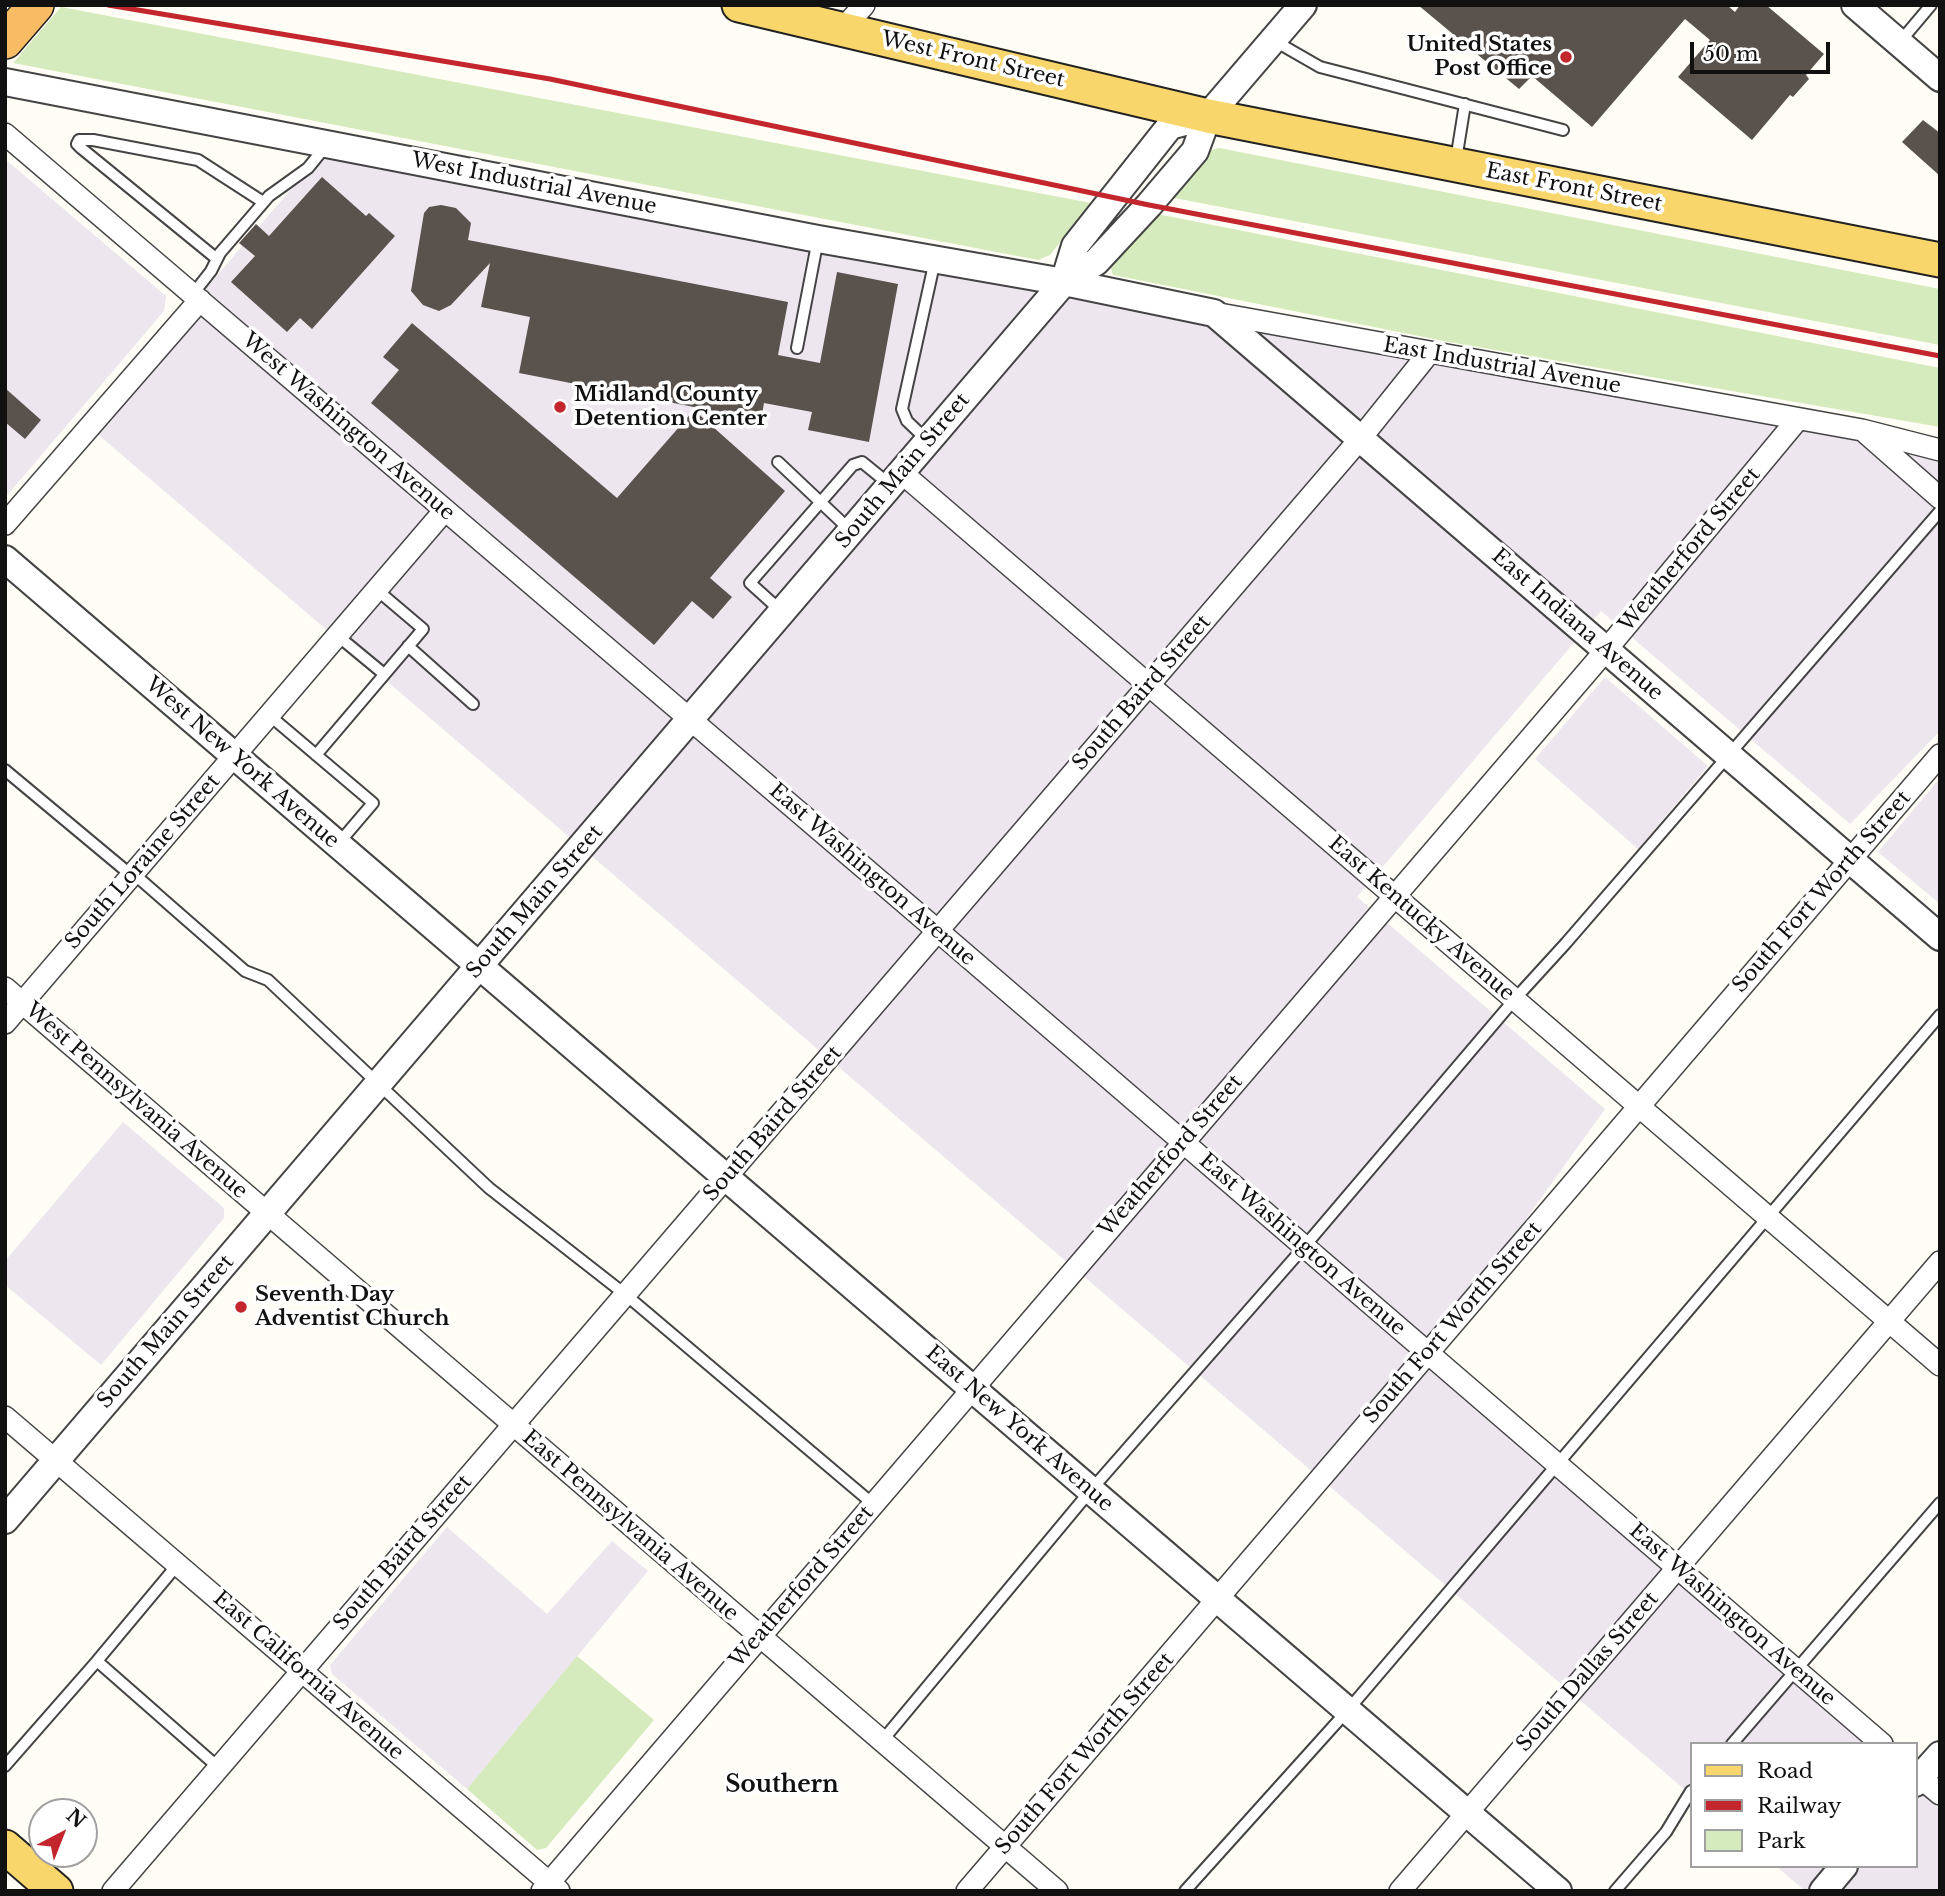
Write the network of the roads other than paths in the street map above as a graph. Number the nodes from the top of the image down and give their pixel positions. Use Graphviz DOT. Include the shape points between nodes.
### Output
graph roads {
  1 [pos="36,5"];
  2 [pos="739,5"];
  3 [pos="1303,5"];
  4 [pos="1854,5"];
  5 [pos="1931,5"];
  6 [pos="854,17"];
  7 [pos="1273,40"];
  8 [pos="5,41"];
  9 [pos="1899,43"];
  10 [pos="1940,78"];
  11 [pos="5,82"];
  12 [pos="1465,104"];
  13 [pos="1208,116"];
  14 [pos="1563,130"];
  15 [pos="5,134"];
  16 [pos="327,144"];
  17 [pos="1455,164"];
  18 [pos="263,202"];
  19 [pos="818,239"];
  20 [pos="218,258"];
  21 [pos="935,260"];
  22 [pos="1940,260"];
  23 [pos="1063,282"];
  24 [pos="196,297"];
  25 [pos="1214,313"];
  26 [pos="797,348"];
  27 [pos="1429,353"];
  28 [pos="1798,419"];
  29 [pos="1861,430"];
  30 [pos="1360,439"];
  31 [pos="928,441"];
  32 [pos="1940,450"];
  33 [pos="778,462"];
  34 [pos="897,479"];
  35 [pos="1940,498"];
  36 [pos="820,502"];
  37 [pos="445,510"];
  38 [pos="1940,511"];
  39 [pos="5,524"];
  40 [pos="852,531"];
  41 [pos="5,559"];
  42 [pos="377,590"];
  43 [pos="782,613"];
  44 [pos="338,636"];
  45 [pos="408,646"];
  46 [pos="1606,650"];
  47 [pos="384,674"];
  48 [pos="1148,686"];
  49 [pos="473,704"];
  50 [pos="270,715"];
  51 [pos="691,720"];
  52 [pos="316,755"];
  53 [pos="1940,755"];
  54 [pos="234,756"];
  55 [pos="1729,756"];
  56 [pos="5,770"];
  57 [pos="338,845"];
  58 [pos="1850,860"];
  59 [pos="134,874"];
  60 [pos="1394,896"];
  61 [pos="938,931"];
  62 [pos="1940,937"];
  63 [pos="480,967"];
  64 [pos="5,989"];
  65 [pos="1514,1000"];
  66 [pos="23,1003"];
  67 [pos="1940,1015"];
  68 [pos="5,1023"];
  69 [pos="379,1084"];
  70 [pos="1639,1107"];
  71 [pos="1183,1142"];
  72 [pos="727,1177"];
  73 [pos="267,1214"];
  74 [pos="1768,1217"];
  75 [pos="1304,1247"];
  76 [pos="1940,1262"];
  77 [pos="626,1295"];
  78 [pos="1888,1321"];
  79 [pos="1427,1353"];
  80 [pos="1940,1365"];
  81 [pos="972,1388"];
  82 [pos="5,1416"];
  83 [pos="514,1426"];
  84 [pos="57,1461"];
  85 [pos="1557,1465"];
  86 [pos="1091,1490"];
  87 [pos="1940,1503"];
  88 [pos="873,1504"];
  89 [pos="5,1520"];
  90 [pos="178,1564"];
  91 [pos="1677,1568"];
  92 [pos="1217,1598"];
  93 [pos="760,1636"];
  94 [pos="97,1661"];
  95 [pos="1796,1670"];
  96 [pos="302,1671"];
  97 [pos="1348,1710"];
  98 [pos="882,1741"];
  99 [pos="1734,1742"];
  100 [pos="1880,1742"];
  101 [pos="1940,1755"];
  102 [pos="5,1766"];
  103 [pos="219,1768"];
  104 [pos="1923,1782"];
  105 [pos="1689,1794"];
  106 [pos="1467,1813"];
  107 [pos="1005,1846"];
  108 [pos="5,1847"];
  109 [pos="1842,1868"];
  110 [pos="550,1888"];
  111 [pos="56,1891"];
  112 [pos="113,1891"];
  113 [pos="967,1891"];
  114 [pos="1057,1891"];
  115 [pos="1185,1891"];
  116 [pos="1400,1891"];
  117 [pos="1558,1891"];
  118 [pos="1615,1891"];
  119 [pos="1823,1891"];
  1 -- 8 [label="highway"];
  2 -- 6 [label="main road, West Front Street"];
  3 -- 7 [label="street"];
  4 -- 9 [label="street"];
  5 -- 9 [label="lane"];
  6 -- 13 [label="main road, West Front Street"];
  7 -- 12 [label="lane" via="1320,67"];
  7 -- 13 [label="street"];
  9 -- 10 [label="street"];
  11 -- 16 [label="street, West Industrial Avenue"];
  12 -- 14 [label="lane"];
  12 -- 17 [label="lane"];
  13 -- 17 [label="main road, East Front Street"];
  13 -- 23 [label="street, South Main Street" via="1170,127 1074,246"];
  15 -- 24 [label="street, West Washington Avenue"];
  16 -- 18 [label="lane" via="308,168"];
  16 -- 19 [label="street, West Industrial Avenue"];
  17 -- 22 [label="main road, East Front Street"];
  18 -- 20 [label="lane"];
  18 -- 20 [label="lane" via="198,160 79,140 81,148"];
  19 -- 21 [label="street, West Industrial Avenue"];
  19 -- 26 [label="lane"];
  20 -- 24 [label="lane"];
  21 -- 23 [label="street, West Industrial Avenue"];
  21 -- 31 [label="lane" via="901,409"];
  23 -- 25 [label="street, East Industrial Avenue"];
  23 -- 31 [label="street, South Main Street"];
  24 -- 37 [label="street, West Washington Avenue"];
  24 -- 39 [label="street"];
  25 -- 27 [label="street, East Industrial Avenue"];
  25 -- 30 [label="street, East Indiana Avenue"];
  27 -- 28 [label="street, East Industrial Avenue"];
  27 -- 30 [label="street, South Baird Street"];
  28 -- 29 [label="street, East Industrial Avenue"];
  28 -- 46 [label="street, Weatherford Street"];
  29 -- 32 [label="street, East Industrial Avenue"];
  29 -- 35 [label="street"];
  30 -- 46 [label="street, East Indiana Avenue"];
  30 -- 48 [label="street, South Baird Street"];
  31 -- 34 [label="street, South Main Street"];
  33 -- 36 [label="lane"];
  34 -- 36 [label="lane" via="862,462 853,465"];
  34 -- 40 [label="street, South Main Street"];
  34 -- 48 [label="street, East Kentucky Avenue"];
  36 -- 40 [label="lane"];
  36 -- 43 [label="lane" via="750,583"];
  37 -- 42 [label="street, South Loraine Street"];
  37 -- 51 [label="street, West Washington Avenue"];
  38 -- 55 [label="lane"];
  40 -- 43 [label="street, South Main Street"];
  41 -- 54 [label="street, West New York Avenue"];
  42 -- 44 [label="street, South Loraine Street"];
  42 -- 45 [label="lane" via="423,629"];
  43 -- 51 [label="street, South Main Street"];
  44 -- 47 [label="lane"];
  44 -- 50 [label="street, South Loraine Street"];
  45 -- 47 [label="lane"];
  45 -- 49 [label="lane"];
  46 -- 55 [label="street, East Indiana Avenue"];
  46 -- 60 [label="street, Weatherford Street"];
  47 -- 52 [label="lane"];
  48 -- 60 [label="street, East Kentucky Avenue"];
  48 -- 61 [label="street, South Baird Street"];
  50 -- 52 [label="lane"];
  50 -- 54 [label="street, South Loraine Street"];
  51 -- 61 [label="street, East Washington Avenue"];
  51 -- 63 [label="street, South Main Street"];
  52 -- 57 [label="lane" via="373,803"];
  53 -- 58 [label="street, South Fort Worth Street"];
  54 -- 57 [label="street, West New York Avenue"];
  54 -- 59 [label="street, South Loraine Street"];
  55 -- 58 [label="street, East Indiana Avenue"];
  55 -- 65 [label="lane"];
  56 -- 59 [label="lane"];
  57 -- 63 [label="street, West New York Avenue"];
  58 -- 62 [label="street, East Indiana Avenue"];
  58 -- 70 [label="street, South Fort Worth Street"];
  59 -- 66 [label="street, South Loraine Street"];
  59 -- 69 [label="lane" via="245,971 268,980"];
  60 -- 65 [label="street, East Kentucky Avenue"];
  60 -- 71 [label="street, Weatherford Street"];
  61 -- 71 [label="street, East Washington Avenue"];
  61 -- 72 [label="street, South Baird Street"];
  63 -- 69 [label="street, South Main Street"];
  63 -- 72 [label="street, East New York Avenue"];
  64 -- 66 [label="street, West Pennsylvania Avenue"];
  65 -- 70 [label="street, East Kentucky Avenue"];
  65 -- 75 [label="lane"];
  66 -- 68 [label="street, South Loraine Street"];
  66 -- 73 [label="street, West Pennsylvania Avenue"];
  67 -- 74 [label="lane"];
  69 -- 73 [label="street, South Main Street"];
  69 -- 77 [label="lane" via="489,1188"];
  70 -- 74 [label="street, East Kentucky Avenue"];
  70 -- 79 [label="street, South Fort Worth Street"];
  71 -- 75 [label="street, East Washington Avenue"];
  71 -- 81 [label="street, Weatherford Street"];
  72 -- 77 [label="street, South Baird Street"];
  72 -- 81 [label="street, East New York Avenue"];
  73 -- 83 [label="street, East Pennsylvania Avenue"];
  73 -- 84 [label="street, South Main Street"];
  74 -- 78 [label="street, East Kentucky Avenue"];
  74 -- 85 [label="lane"];
  75 -- 79 [label="street, East Washington Avenue"];
  75 -- 86 [label="lane"];
  76 -- 78 [label="street, South Dallas Street"];
  77 -- 83 [label="street, South Baird Street"];
  77 -- 88 [label="lane"];
  78 -- 80 [label="street, East Kentucky Avenue"];
  78 -- 91 [label="street, South Dallas Street"];
  79 -- 85 [label="street, East Washington Avenue"];
  79 -- 92 [label="street, South Fort Worth Street"];
  81 -- 86 [label="street, East New York Avenue"];
  81 -- 88 [label="street, Weatherford Street"];
  82 -- 84 [label="street, East California Avenue"];
  83 -- 93 [label="street, East Pennsylvania Avenue"];
  83 -- 96 [label="street, South Baird Street"];
  84 -- 89 [label="street, South Main Street"];
  84 -- 90 [label="street, East California Avenue"];
  85 -- 91 [label="street, East Washington Avenue"];
  85 -- 97 [label="lane"];
  86 -- 92 [label="street, East New York Avenue"];
  86 -- 98 [label="lane"];
  87 -- 95 [label="lane"];
  88 -- 93 [label="street, Weatherford Street"];
  90 -- 94 [label="lane"];
  90 -- 96 [label="street, East California Avenue"];
  91 -- 95 [label="street, East Washington Avenue"];
  91 -- 106 [label="street, South Dallas Street"];
  92 -- 97 [label="street, East New York Avenue"];
  92 -- 107 [label="street, South Fort Worth Street"];
  93 -- 98 [label="street, East Pennsylvania Avenue"];
  93 -- 110 [label="street, Weatherford Street"];
  94 -- 102 [label="lane"];
  94 -- 103 [label="lane"];
  95 -- 99 [label="lane"];
  95 -- 100 [label="street, East Washington Avenue"];
  96 -- 103 [label="street, South Baird Street"];
  96 -- 110 [label="street, East California Avenue"];
  97 -- 106 [label="street, East New York Avenue"];
  97 -- 115 [label="lane"];
  98 -- 107 [label="street, East Pennsylvania Avenue"];
  101 -- 104 [label="street"];
  103 -- 112 [label="street, South Baird Street"];
  105 -- 118 [label="lane" via="1666,1832"];
  106 -- 116 [label="street, South Dallas Street"];
  106 -- 117 [label="street, East New York Avenue"];
  107 -- 113 [label="street, South Fort Worth Street"];
  107 -- 114 [label="street, East Pennsylvania Avenue"];
  108 -- 111 [label="main road"];
  109 -- 119 [label="street"];
}
